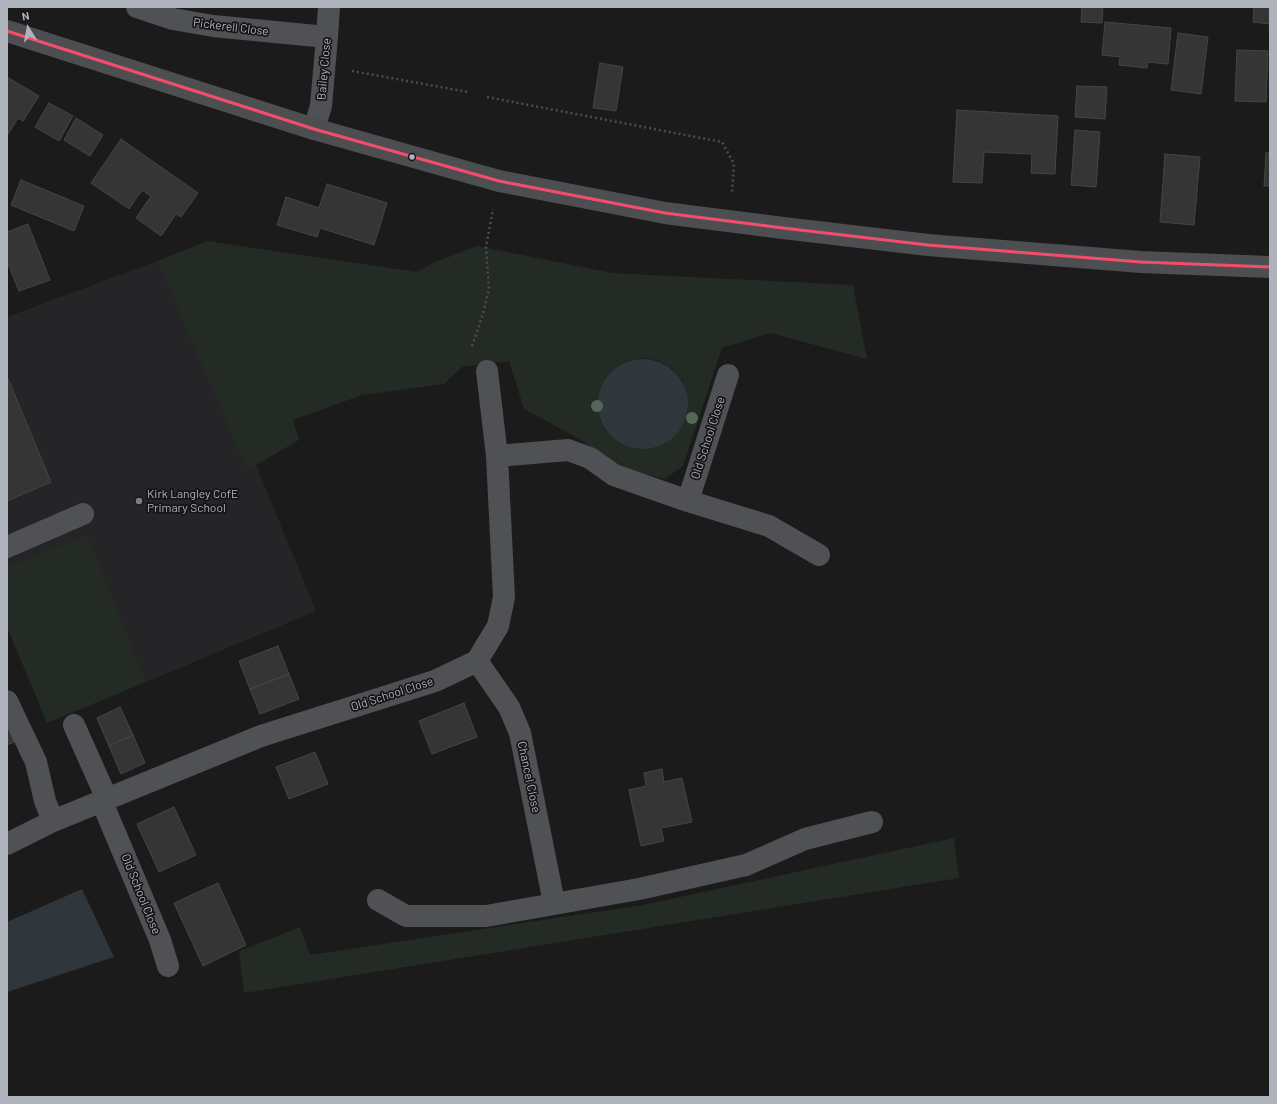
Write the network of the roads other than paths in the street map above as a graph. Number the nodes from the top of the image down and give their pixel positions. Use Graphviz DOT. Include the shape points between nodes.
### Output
graph roads {
  1 [pos="137,7"];
  2 [pos="329,7"];
  3 [pos="7,31"];
  4 [pos="327,37"];
  5 [pos="314,129"];
  6 [pos="1270,267"];
  7 [pos="487,371"];
  8 [pos="728,376"];
  9 [pos="498,456"];
  10 [pos="688,501"];
  11 [pos="83,514"];
  12 [pos="7,547"];
  13 [pos="819,555"];
  14 [pos="477,661"];
  15 [pos="7,701"];
  16 [pos="74,725"];
  17 [pos="105,801"];
  18 [pos="54,821"];
  19 [pos="872,822"];
  20 [pos="7,844"];
  21 [pos="378,900"];
  22 [pos="554,903"];
  23 [pos="168,966"];
  1 -- 4 [label="street, Pickerell Close" via="172,19 213,26"];
  2 -- 4 [label="street, Bailey Close"];
  3 -- 5 [label="highway"];
  4 -- 5 [label="street, Bailey Close" via="321,106"];
  5 -- 6 [label="highway" via="499,181 665,213 928,245 1141,262"];
  7 -- 9 [label="street"];
  8 -- 10 [label="street, Old School Close"];
  9 -- 10 [label="street" via="568,450 590,458 614,475"];
  9 -- 14 [label="street" via="504,597 498,626"];
  10 -- 13 [label="street" via="768,526"];
  11 -- 12 [label="street"];
  14 -- 17 [label="street, Old School Close" via="435,681 261,736"];
  14 -- 22 [label="street, Chancel Close" via="509,707 520,733"];
  15 -- 18 [label="street" via="36,762 45,801"];
  16 -- 17 [label="street, Old School Close"];
  17 -- 18 [label="street, Old School Close"];
  17 -- 23 [label="street, Old School Close"];
  18 -- 20 [label="street, Old School Close"];
  19 -- 22 [label="street" via="805,839 746,865 639,889"];
  21 -- 22 [label="street" via="406,916 486,916"];
}
